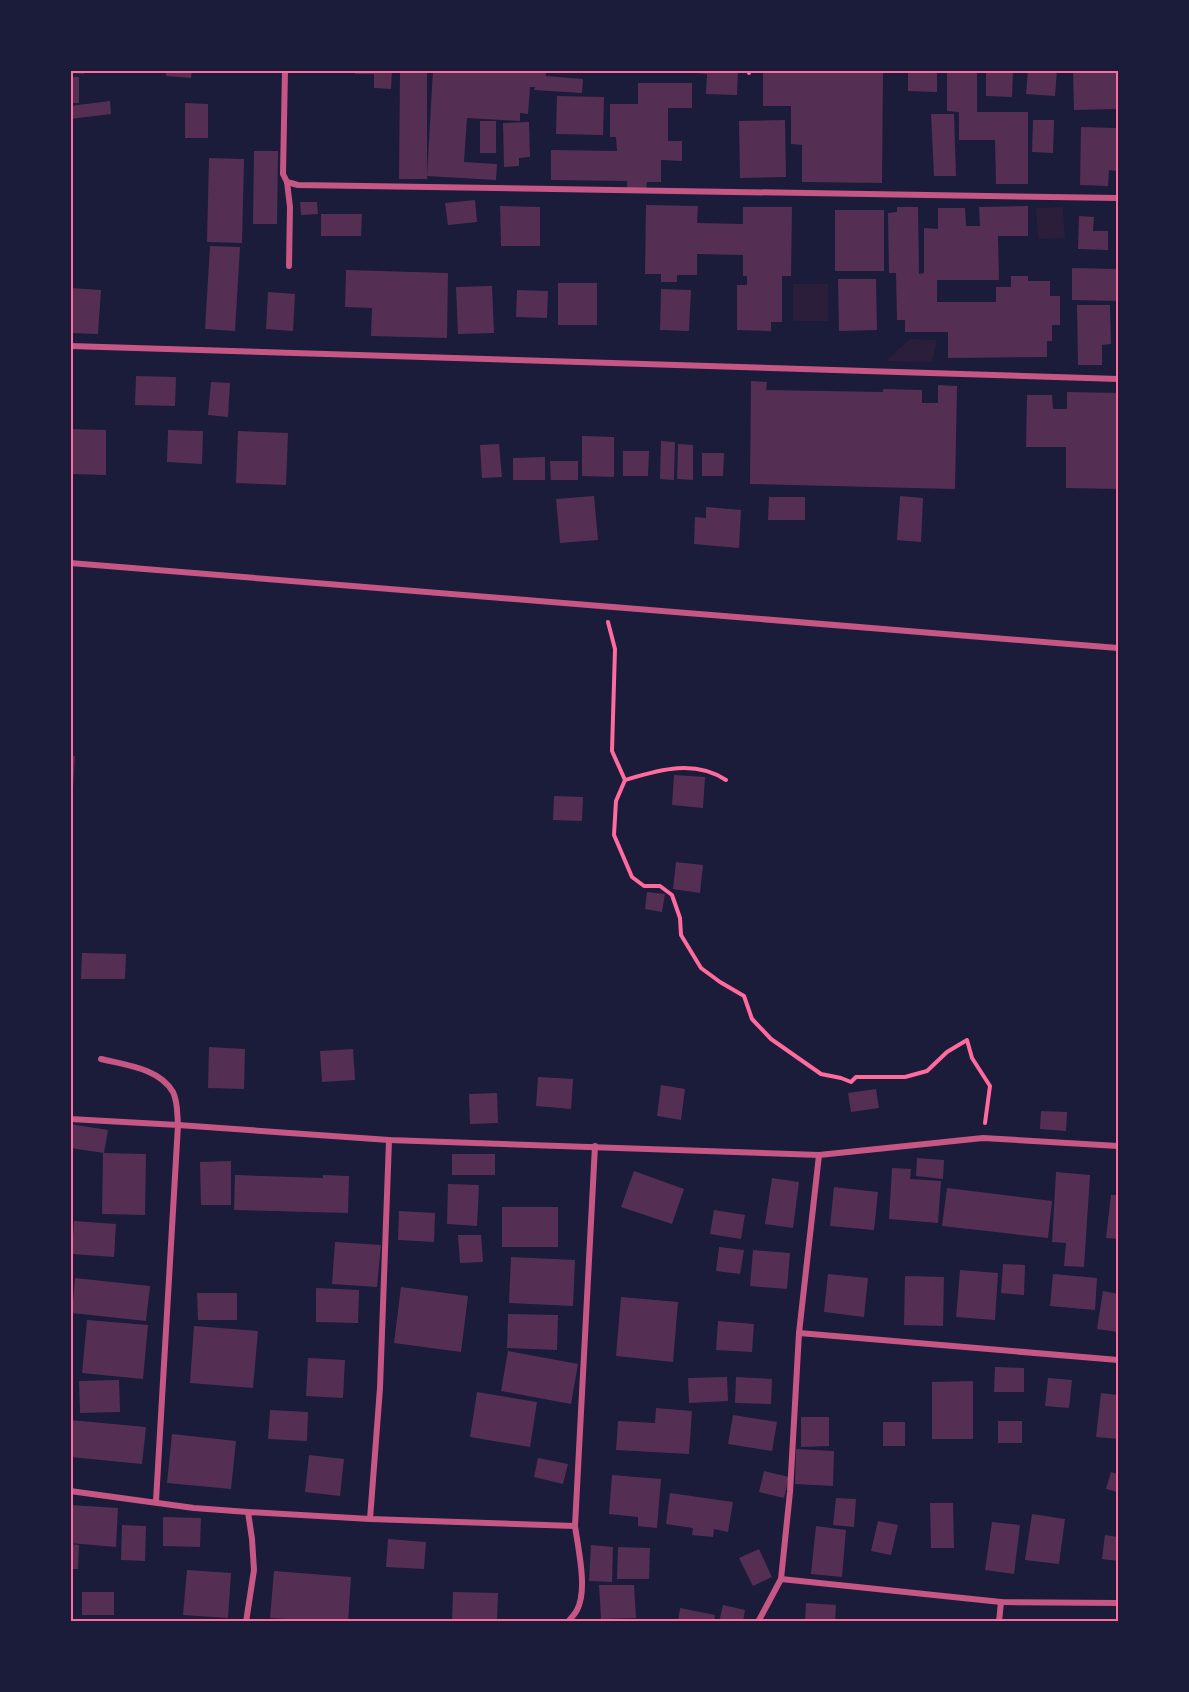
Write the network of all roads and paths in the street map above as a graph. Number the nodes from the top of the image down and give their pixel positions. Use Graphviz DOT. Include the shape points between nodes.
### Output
graph roads {
  1 [pos="285,70"];
  2 [pos="287,182"];
  3 [pos="1119,198"];
  4 [pos="289,266"];
  5 [pos="70,346"];
  6 [pos="1119,379"];
  7 [pos="70,563"];
  8 [pos="594,606"];
  9 [pos="1119,648"];
  10 [pos="625,780"];
  11 [pos="726,780"];
  12 [pos="101,1059"];
  13 [pos="70,1119"];
  14 [pos="178,1125"];
  15 [pos="983,1138"];
  16 [pos="388,1140"];
  17 [pos="595,1146"];
  18 [pos="1119,1146"];
  19 [pos="819,1155"];
  20 [pos="799,1333"];
  21 [pos="1119,1360"];
  22 [pos="70,1491"];
  23 [pos="156,1502"];
  24 [pos="248,1512"];
  25 [pos="370,1520"];
  26 [pos="575,1526"];
  27 [pos="781,1579"];
  28 [pos="1001,1602"];
  29 [pos="1119,1603"];
  30 [pos="246,1622"];
  31 [pos="568,1622"];
  32 [pos="758,1622"];
  33 [pos="999,1622"];
  1 -- 2 [label="street" via="283,174"];
  2 -- 3 [label="street"];
  2 -- 4 [label="street"];
  5 -- 6 [label="street"];
  7 -- 8 [label="street"];
  8 -- 9 [label="street"];
  8 -- 10 [label="path" via="608,619 615,649 612,751"];
  10 -- 11 [label="path" via="683,768 712,771"];
  10 -- 15 [label="path" via="616,801 614,835 632,877 644,886 660,886 672,895 681,935 701,968 744,996 752,1019 771,1039 821,1074 851,1082 855,1077 905,1077 927,1071 967,1040 972,1058 990,1086"];
  12 -- 14 [label="street" via="143,1069 161,1079 173,1092"];
  13 -- 14 [label="street"];
  14 -- 16 [label="street"];
  14 -- 23 [label="street"];
  15 -- 18 [label="street"];
  15 -- 19 [label="street"];
  16 -- 17 [label="street"];
  16 -- 25 [label="street" via="380,1388"];
  17 -- 19 [label="street"];
  17 -- 26 [label="street"];
  19 -- 20 [label="street"];
  20 -- 21 [label="street"];
  20 -- 27 [label="street"];
  22 -- 23 [label="street"];
  23 -- 24 [label="street"];
  24 -- 25 [label="street"];
  24 -- 30 [label="street" via="254,1570"];
  25 -- 26 [label="street"];
  26 -- 31 [label="street" via="581,1595 578,1609"];
  27 -- 28 [label="street"];
  27 -- 32 [label="street"];
  28 -- 29 [label="street"];
  28 -- 33 [label="street"];
}
